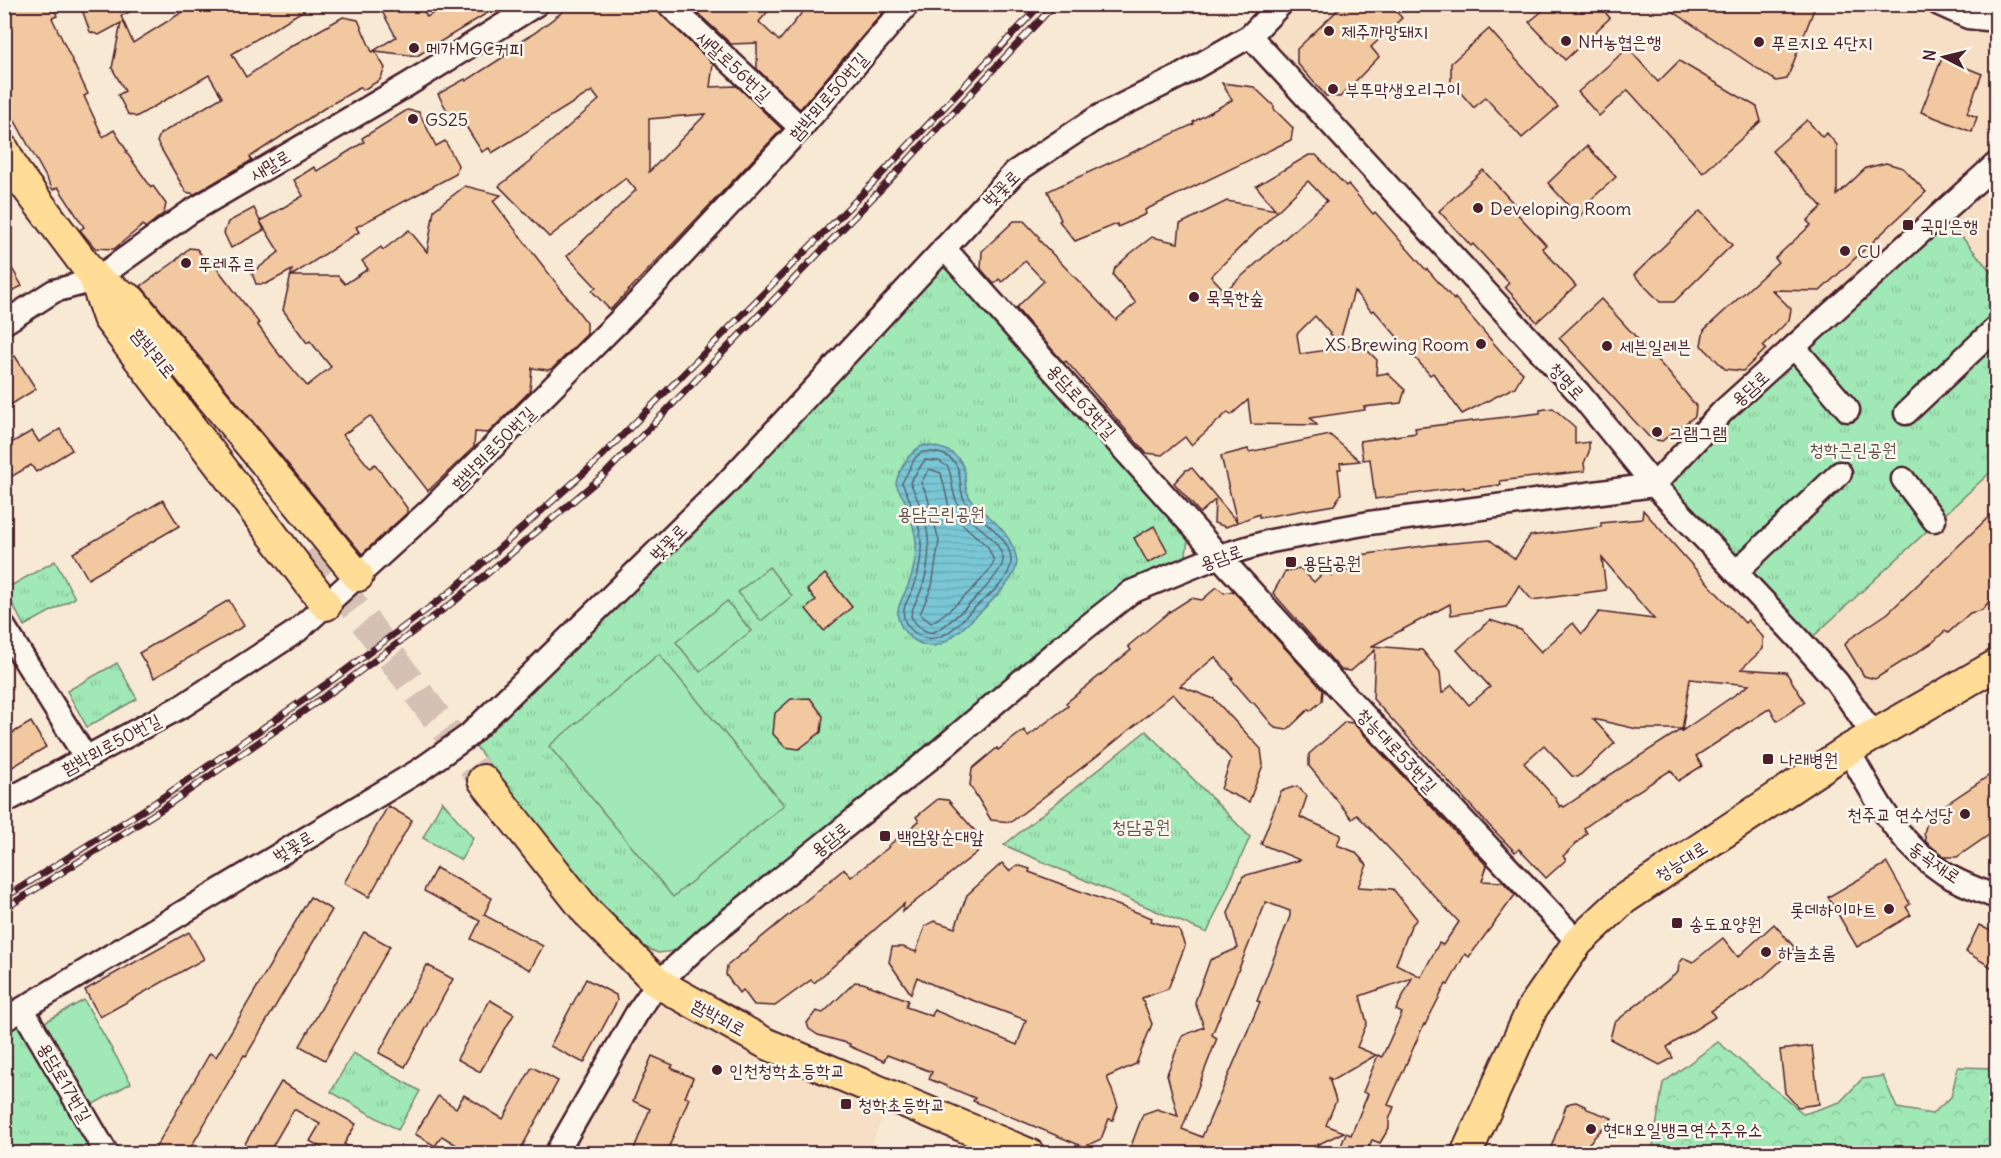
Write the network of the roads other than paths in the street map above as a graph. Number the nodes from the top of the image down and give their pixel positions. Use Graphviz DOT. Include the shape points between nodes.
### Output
graph roads {
  1 [pos="537,4"];
  2 [pos="668,4"];
  3 [pos="908,4"];
  4 [pos="1281,4"];
  5 [pos="1939,4"];
  6 [pos="1996,20"];
  7 [pos="1250,36"];
  8 [pos="801,128"];
  9 [pos="4,150"];
  10 [pos="1996,164"];
  11 [pos="944,248"];
  12 [pos="95,280"];
  13 [pos="4,323"];
  14 [pos="1996,328"];
  15 [pos="1794,347"];
  16 [pos="1848,410"];
  17 [pos="1906,413"];
  18 [pos="1840,473"];
  19 [pos="1903,479"];
  20 [pos="1654,485"];
  21 [pos="1934,520"];
  22 [pos="311,549"];
  23 [pos="1219,556"];
  24 [pos="1736,572"];
  25 [pos="358,576"];
  26 [pos="326,605"];
  27 [pos="4,627"];
  28 [pos="1996,665"];
  29 [pos="1874,736"];
  30 [pos="1848,750"];
  31 [pos="86,758"];
  32 [pos="483,780"];
  33 [pos="4,802"];
  34 [pos="1996,897"];
  35 [pos="1578,942"];
  36 [pos="658,983"];
  37 [pos="14,1015"];
  38 [pos="107,1154"];
  39 [pos="556,1154"];
  40 [pos="1029,1154"];
  41 [pos="1466,1154"];
  1 -- 12 [label="street, 새말로" via="190,212"];
  2 -- 8 [label="street, 새말로56번길"];
  3 -- 8 [label="street, 함박뫼로50번길"];
  4 -- 7 [label="street, 벚꽃로"];
  5 -- 6 [label="street" via="1968,17"];
  7 -- 11 [label="street, 벚꽃로" via="1098,117 1015,172"];
  7 -- 20 [label="street, 청명로" via="1579,393"];
  8 -- 25 [label="street, 함박뫼로50번길" via="642,298 430,510"];
  9 -- 12 [label="main road, 함박뫼로" via="16,173"];
  10 -- 15 [label="street, 용담로"];
  11 -- 23 [label="street, 용담로63번길"];
  11 -- 37 [label="street, 벚꽃로" via="723,487 468,736 420,770"];
  12 -- 13 [label="street, 새말로" via="54,291"];
  12 -- 22 [label="main road, 함박뫼로"];
  12 -- 25 [label="main road" via="131,300"];
  12 -- 26 [label="main road" via="108,318"];
  14 -- 17 [label="street"];
  15 -- 16 [label="street"];
  15 -- 20 [label="street, 용담로" via="1723,411"];
  18 -- 24 [label="street"];
  19 -- 21 [label="street"];
  20 -- 23 [label="street, 용담로" via="1369,523 1271,541"];
  20 -- 24 [label="street, 청명로"];
  23 -- 35 [label="street, 청능대로53번길"];
  23 -- 36 [label="street, 용담로" via="1131,592 708,937"];
  24 -- 29 [label="street, 청명로" via="1838,682"];
  25 -- 26 [label="street, 함박뫼로50번길"];
  26 -- 31 [label="street, 함박뫼로50번길" via="297,631 184,705"];
  27 -- 31 [label="street"];
  28 -- 29 [label="main road, 청능대로"];
  29 -- 30 [label="main road, 청능대로"];
  30 -- 34 [label="street, 동곡재로" via="1892,825 1911,848 1947,875"];
  30 -- 35 [label="main road, 청능대로" via="1624,899"];
  31 -- 33 [label="street, 함박뫼로50번길"];
  32 -- 36 [label="main road, 함박뫼로" via="587,912"];
  35 -- 41 [label="main road, 청능대로" via="1533,1007"];
  36 -- 39 [label="street, 용담로"];
  36 -- 40 [label="main road, 함박뫼로" via="767,1044"];
  37 -- 38 [label="street, 용담로17번길"];
}
